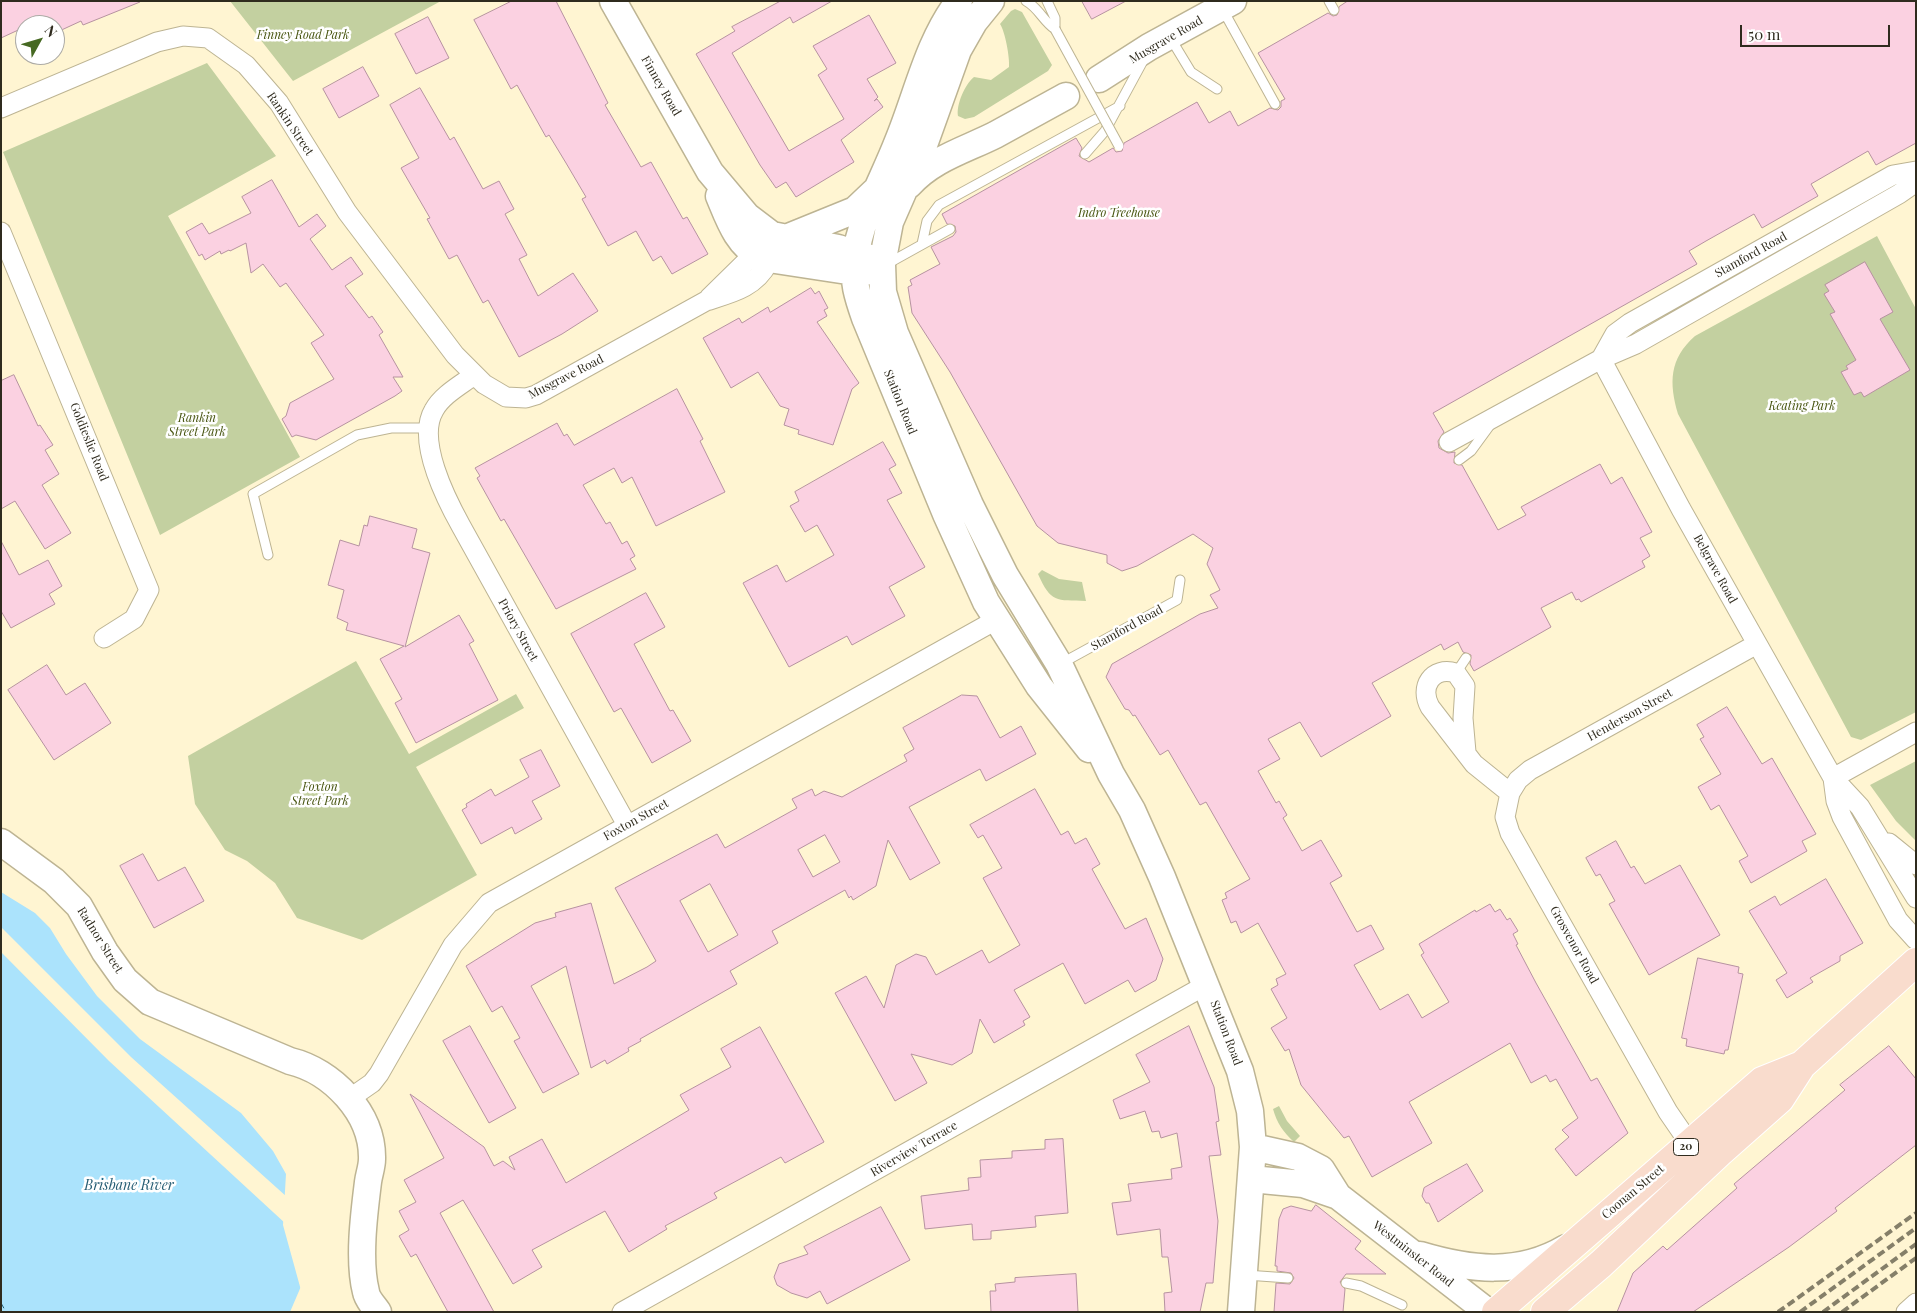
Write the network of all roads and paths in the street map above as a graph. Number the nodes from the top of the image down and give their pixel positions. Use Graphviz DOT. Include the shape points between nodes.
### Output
graph roads {
  1 [pos="613,1"];
  2 [pos="958,1"];
  3 [pos="991,1"];
  4 [pos="1026,1"];
  5 [pos="1329,1"];
  6 [pos="1048,4"];
  7 [pos="1228,4"];
  8 [pos="1334,10"];
  9 [pos="1055,29"];
  10 [pos="1160,42"];
  11 [pos="1099,79"];
  12 [pos="1217,89"];
  13 [pos="1066,96"];
  14 [pos="1275,104"];
  15 [pos="1120,106"];
  16 [pos="1,108"];
  17 [pos="909,113"];
  18 [pos="925,142"];
  19 [pos="1119,146"];
  20 [pos="960,149"];
  21 [pos="1085,154"];
  22 [pos="1916,171"];
  23 [pos="710,172"];
  24 [pos="1916,182"];
  25 [pos="877,188"];
  26 [pos="903,193"];
  27 [pos="950,229"];
  28 [pos="1,232"];
  29 [pos="922,244"];
  30 [pos="771,247"];
  31 [pos="855,262"];
  32 [pos="882,265"];
  33 [pos="1601,359"];
  34 [pos="474,374"];
  35 [pos="1500,413"];
  36 [pos="429,428"];
  37 [pos="1449,442"];
  38 [pos="1459,460"];
  39 [pos="268,555"];
  40 [pos="1180,580"];
  41 [pos="1023,604"];
  42 [pos="996,620"];
  43 [pos="104,638"];
  44 [pos="1757,644"];
  45 [pos="1059,664"];
  46 [pos="1034,678"];
  47 [pos="1916,732"];
  48 [pos="1466,752"];
  49 [pos="1111,774"];
  50 [pos="1832,778"];
  51 [pos="1510,793"];
  52 [pos="1870,822"];
  53 [pos="627,825"];
  54 [pos="1,842"];
  55 [pos="1916,865"];
  56 [pos="1916,898"];
  57 [pos="1916,940"];
  58 [pos="1916,962"];
  59 [pos="1206,984"];
  60 [pos="290,1061"];
  61 [pos="1802,1065"];
  62 [pos="349,1099"];
  63 [pos="1690,1144"];
  64 [pos="1253,1147"];
  65 [pos="1251,1179"];
  66 [pos="368,1183"];
  67 [pos="1338,1196"];
  68 [pos="1576,1241"];
  69 [pos="1408,1251"];
  70 [pos="1244,1275"];
  71 [pos="1288,1278"];
  72 [pos="1346,1283"];
  73 [pos="1916,1303"];
  74 [pos="1402,1305"];
  75 [pos="378,1312"];
  76 [pos="622,1312"];
  77 [pos="1241,1312"];
  78 [pos="1488,1312"];
  79 [pos="1496,1312"];
  80 [pos="1545,1312"];
  81 [pos="1906,1312"];
  1 -- 23 [label="street, Finney Road"];
  2 -- 17 [label="street, Station Road" via="939,33"];
  3 -- 18 [label="street, Station Road" via="958,50"];
  4 -- 9 [label="lane"];
  5 -- 8 [label="lane"];
  6 -- 9 [label="lane" via="1055,18"];
  7 -- 10 [label="street, Musgrave Road"];
  7 -- 14 [label="lane"];
  9 -- 19 [label="lane, bridge"];
  10 -- 11 [label="street, Musgrave Road"];
  10 -- 12 [label="lane" via="1191,72"];
  10 -- 15 [label="lane"];
  13 -- 20 [label="street" via="992,136"];
  15 -- 21 [label="lane" via="1105,131"];
  15 -- 29 [label="lane" via="939,205 927,221"];
  16 -- 34 [label="street, Rankin Street" via="157,42 183,36 208,38 246,65 279,103 347,212 443,340"];
  17 -- 18 [label="street" via="914,130"];
  17 -- 25 [label="street, Station Road"];
  18 -- 20 [label="street" via="941,150"];
  18 -- 26 [label="street, Station Road"];
  20 -- 26 [label="street" via="920,174"];
  22 -- 33 [label="street, Stamford Road" via="1893,175 1630,323 1615,334"];
  23 -- 30 [label="street, Finney Road" via="747,216 766,231"];
  23 -- 30 [label="street, Finney Road" via="733,229"];
  24 -- 33 [label="street, Stamford Road" via="1642,340"];
  25 -- 30 [label="street" via="855,210"];
  25 -- 31 [label="street, Station Road"];
  26 -- 32 [label="street, Station Road" via="890,222"];
  27 -- 29 [label="lane"];
  28 -- 43 [label="street, Goldieslie Road" via="148,590 134,619"];
  29 -- 32 [label="lane"];
  30 -- 31 [label="street"];
  30 -- 34 [label="street, Musgrave Road" via="756,281 706,301 536,395 506,397"];
  31 -- 32 [label="street"];
  31 -- 42 [label="street, Station Road" via="859,301 957,540"];
  32 -- 41 [label="street, Station Road" via="885,300 895,333 990,548"];
  33 -- 35 [label="street, Stamford Road"];
  33 -- 44 [label="street, Belgrave Road"];
  34 -- 36 [label="street" via="438,404"];
  35 -- 37 [label="street, Stamford Road"];
  35 -- 38 [label="lane" via="1471,451"];
  36 -- 39 [label="lane" via="391,428 357,435 253,494"];
  36 -- 53 [label="street, Priory Street" via="433,459 452,510"];
  40 -- 45 [label="lane, Stamford Road" via="1176,600"];
  41 -- 42 [label="street"];
  41 -- 45 [label="street, Station Road"];
  42 -- 46 [label="street, Station Road"];
  42 -- 53 [label="street, Foxton Street"];
  44 -- 50 [label="street, Belgrave Road"];
  44 -- 51 [label="street, Henderson Street" via="1530,770"];
  45 -- 46 [label="street"];
  45 -- 49 [label="street, Station Road"];
  46 -- 49 [label="street, Station Road"];
  47 -- 50 [label="street"];
  48 -- 48 [label="street" via="1434,713 1425,693 1427,682 1434,675 1461,666 1466,689 1463,718"];
  48 -- 51 [label="street" via="1484,774"];
  49 -- 59 [label="street, Station Road" via="1132,810"];
  50 -- 52 [label="street, Belgrave Road" via="1856,801"];
  50 -- 57 [label="street, Belgrave Road" via="1842,817 1898,920"];
  51 -- 63 [label="street, Grosvenor Road" via="1505,816 1510,833 1668,1112"];
  52 -- 55 [label="street, Belgrave Road" via="1888,843"];
  52 -- 56 [label="street, Belgrave Road"];
  53 -- 62 [label="street, Foxton Street" via="489,903 452,944 379,1074"];
  54 -- 60 [label="street, Radnor Street" via="54,880 79,906 125,980 150,1002"];
  58 -- 61 [label="main road, Coonan Street / 20"];
  59 -- 64 [label="street, Station Road" via="1245,1087"];
  59 -- 76 [label="street, Riverview Terrace"];
  60 -- 62 [label="street, Radnor Street" via="323,1075"];
  60 -- 66 [label="street, Radnor Street" via="338,1106 356,1141"];
  61 -- 63 [label="main road, Coonan Street / 20" via="1762,1081"];
  61 -- 80 [label="main road, Coonan Street / 20" via="1780,1099"];
  62 -- 66 [label="street, Radnor Street" via="370,1146 372,1159"];
  63 -- 68 [label="main road, Coonan Street / 20"];
  64 -- 65 [label="street, Station Road"];
  64 -- 67 [label="street, Westminster Road" via="1310,1162 1321,1169"];
  65 -- 67 [label="street, Westminster Road" via="1303,1184"];
  65 -- 70 [label="street, Station Road"];
  66 -- 75 [label="street, Radnor Street" via="363,1263 366,1294"];
  67 -- 69 [label="street, Westminster Road"];
  68 -- 69 [label="street" via="1543,1259 1499,1269 1474,1268"];
  68 -- 79 [label="main road, Coonan Street / 20"];
  69 -- 78 [label="street, Westminster Road"];
  70 -- 71 [label="lane"];
  70 -- 77 [label="street, Station Road"];
  72 -- 74 [label="lane" via="1361,1286"];
  73 -- 81 [label="street"];
}
